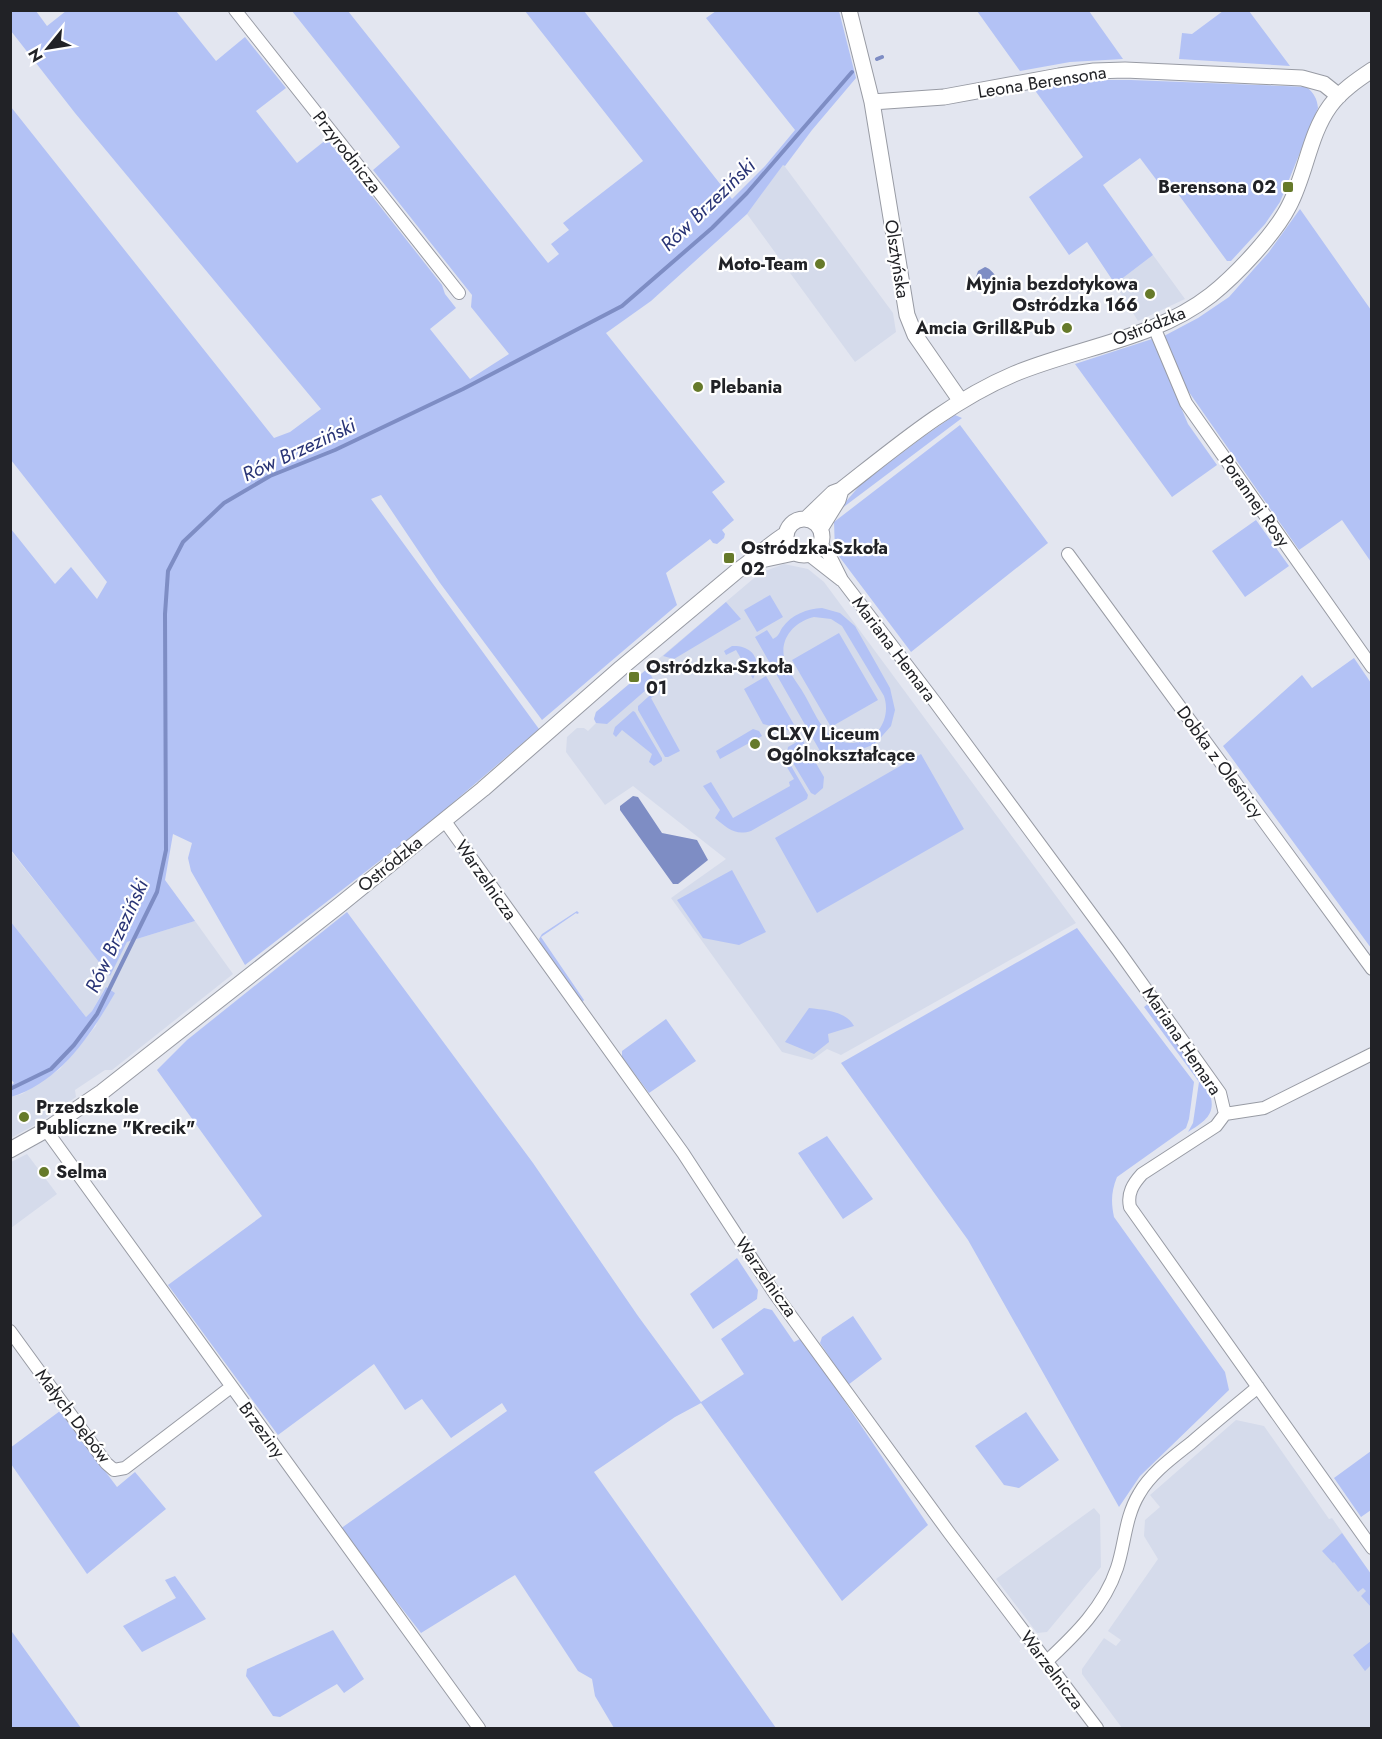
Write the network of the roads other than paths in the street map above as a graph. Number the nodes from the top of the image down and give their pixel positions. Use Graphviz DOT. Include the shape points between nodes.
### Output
graph roads {
  1 [pos="235,10"];
  2 [pos="849,10"];
  3 [pos="1371,70"];
  4 [pos="1339,96"];
  5 [pos="872,102"];
  6 [pos="459,293"];
  7 [pos="1154,327"];
  8 [pos="960,400"];
  9 [pos="841,490"];
  10 [pos="806,519"];
  11 [pos="820,528"];
  12 [pos="786,534"];
  13 [pos="821,544"];
  14 [pos="802,554"];
  15 [pos="1068,554"];
  16 [pos="755,560"];
  17 [pos="842,580"];
  18 [pos="1371,667"];
  19 [pos="444,820"];
  20 [pos="1371,969"];
  21 [pos="1371,1053"];
  22 [pos="1225,1114"];
  23 [pos="46,1130"];
  24 [pos="10,1150"];
  25 [pos="10,1332"];
  26 [pos="231,1387"];
  27 [pos="1258,1387"];
  28 [pos="1371,1548"];
  29 [pos="1046,1662"];
  30 [pos="479,1728"];
  31 [pos="1096,1728"];
  1 -- 6 [label="street, Przyrodnicza"];
  2 -- 5 [label="street"];
  3 -- 4 [label="street, Ostródzka"];
  4 -- 5 [label="street, Leona Berensona" via="1316,80 1302,78 1125,70 1059,76 944,97"];
  4 -- 7 [label="street, Ostródzka" via="1322,120 1289,207 1274,228 1214,292 1184,313"];
  5 -- 8 [label="street, Olsztyńska" via="907,315 915,335"];
  7 -- 8 [label="street, Ostródzka" via="1015,373"];
  7 -- 18 [label="street, Porannej Rosy" via="1186,404"];
  8 -- 9 [label="street, Ostródzka"];
  9 -- 10 [label="street, Ostródzka"];
  9 -- 11 [label="street, Ostródzka"];
  10 -- 11 [label="street"];
  10 -- 12 [label="street" via="795,521"];
  11 -- 13 [label="street"];
  12 -- 14 [label="street" via="787,545"];
  12 -- 16 [label="street, Ostródzka" via="761,551"];
  13 -- 14 [label="street" via="814,553"];
  13 -- 17 [label="street, Mariana Hemara"];
  14 -- 16 [label="street, Ostródzka"];
  14 -- 17 [label="street, Mariana Hemara"];
  15 -- 20 [label="street, Dobka z Oleśnicy"];
  16 -- 19 [label="street, Ostródzka" via="737,571"];
  17 -- 22 [label="street, Mariana Hemara" via="1182,1039 1220,1093"];
  19 -- 23 [label="street, Ostródzka" via="102,1092"];
  19 -- 29 [label="street, Warzelnicza" via="683,1153 776,1294"];
  21 -- 22 [label="street" via="1263,1108"];
  22 -- 27 [label="street, Mariana Hemara" via="1215,1126 1142,1174 1128,1200"];
  23 -- 24 [label="street, Ostródzka"];
  23 -- 26 [label="street, Brzeziny"];
  25 -- 26 [label="street, Małych Dębów" via="114,1470 125,1468"];
  26 -- 30 [label="street, Brzeziny"];
  27 -- 28 [label="street, Mariana Hemara"];
  27 -- 29 [label="street" via="1168,1462 1140,1492 1129,1515 1112,1582 1081,1628"];
  29 -- 31 [label="street, Warzelnicza"];
}
